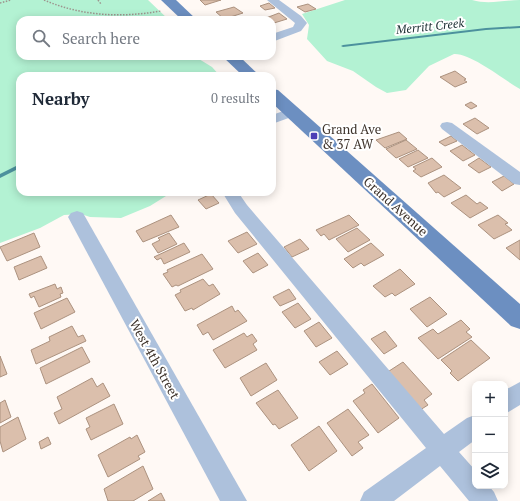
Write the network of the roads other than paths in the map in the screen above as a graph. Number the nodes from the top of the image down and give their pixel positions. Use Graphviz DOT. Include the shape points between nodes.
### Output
graph roads {
  1 [pos="272,0"];
  2 [pos="164,6"];
  3 [pos="183,16"];
  4 [pos="276,37"];
  5 [pos="234,60"];
  6 [pos="248,72"];
  7 [pos="276,98"];
  8 [pos="292,112"];
  9 [pos="276,118"];
  10 [pos="447,126"];
  11 [pos="520,180"];
  12 [pos="232,196"];
  13 [pos="77,217"];
  14 [pos="520,319"];
  15 [pos="520,392"];
  16 [pos="508,402"];
  17 [pos="472,428"];
  18 [pos="442,450"];
  19 [pos="234,501"];
  20 [pos="373,501"];
  21 [pos="485,501"];
  1 -- 4 [label="street" via="298,18 301,23 297,29"];
  2 -- 3 [label="main road"];
  5 -- 6 [label="main road"];
  7 -- 8 [label="main road, Grand Avenue"];
  8 -- 9 [label="street"];
  8 -- 14 [label="main road, Grand Avenue"];
  10 -- 11 [label="street"];
  12 -- 18 [label="street" via="241,210"];
  13 -- 19 [label="street, West 4th Street"];
  15 -- 16 [label="street"];
  17 -- 18 [label="street"];
  18 -- 20 [label="street"];
  18 -- 21 [label="street"];
}
